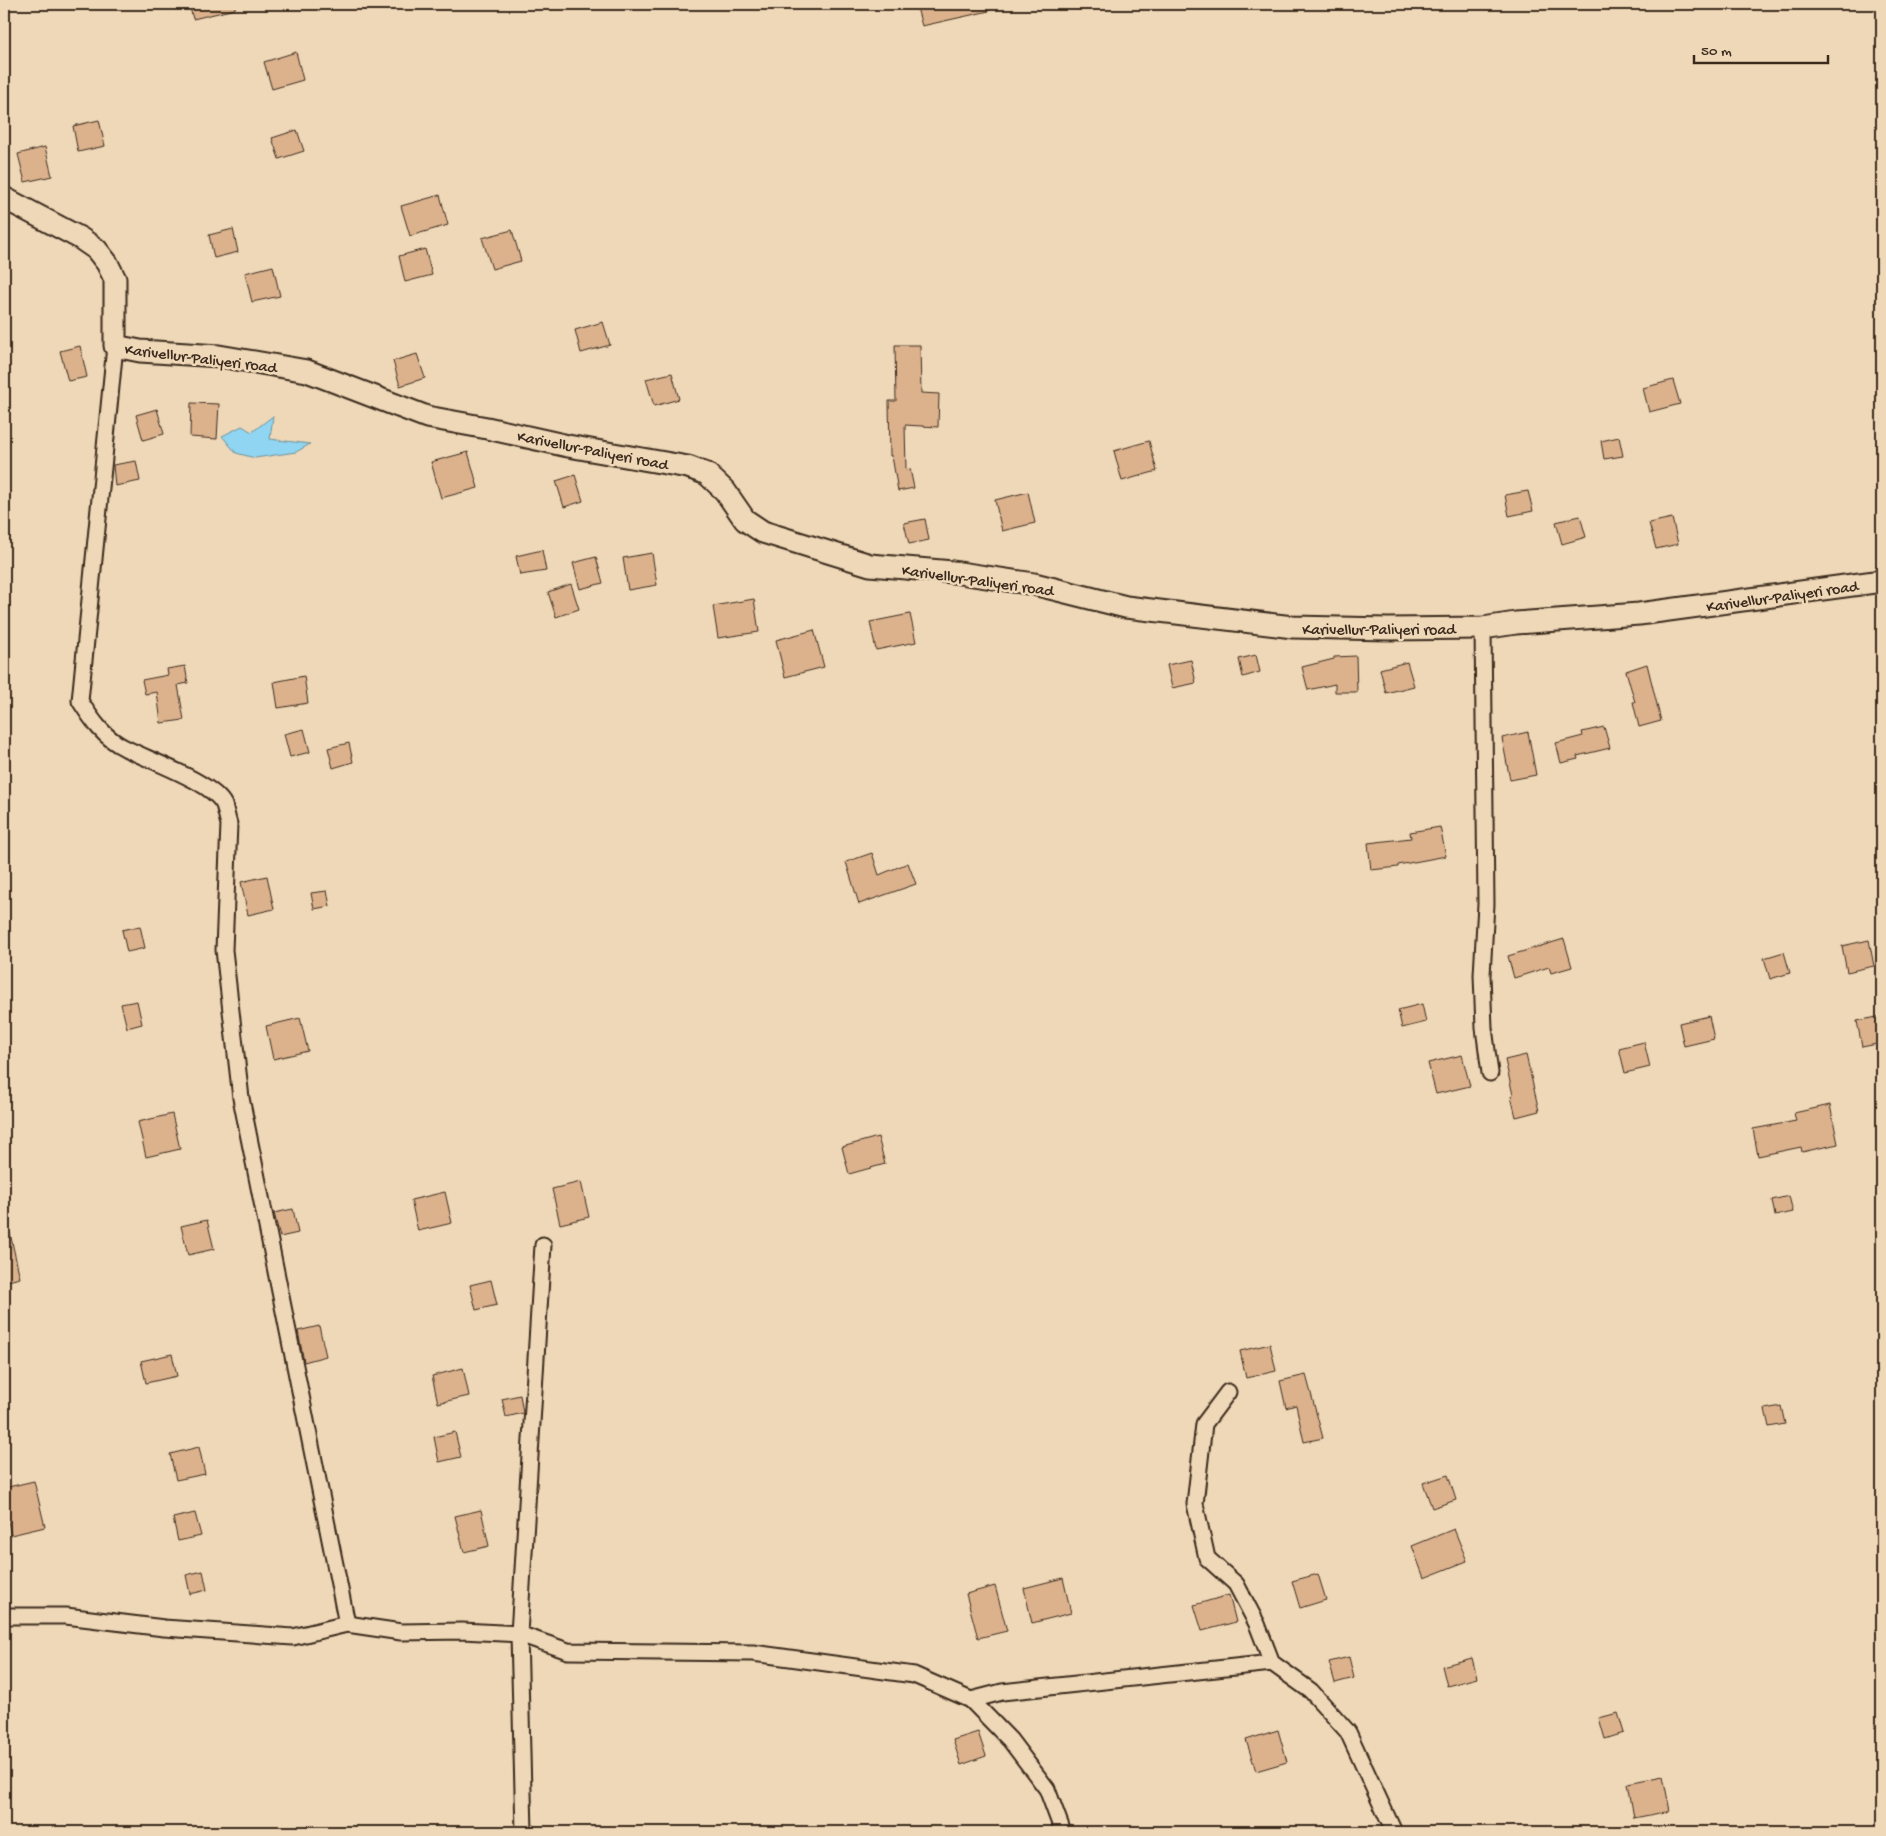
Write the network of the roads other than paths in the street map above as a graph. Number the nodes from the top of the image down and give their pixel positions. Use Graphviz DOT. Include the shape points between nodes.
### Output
graph roads {
  1 [pos="4,198"];
  2 [pos="115,346"];
  3 [pos="1882,581"];
  4 [pos="1483,628"];
  5 [pos="1490,1073"];
  6 [pos="543,1245"];
  7 [pos="1228,1392"];
  8 [pos="4,1616"];
  9 [pos="347,1624"];
  10 [pos="519,1634"];
  11 [pos="1272,1663"];
  12 [pos="971,1700"];
  13 [pos="524,1832"];
  14 [pos="1064,1832"];
  15 [pos="1394,1832"];
  1 -- 2 [label="main road" via="80,238 96,249 107,263 115,279"];
  2 -- 4 [label="main road, Karivellur-Paliyeri road" via="140,351 219,356 307,372 427,418 688,467 707,474 725,491 744,520 762,532 870,564 1034,584 1126,607 1293,627"];
  2 -- 9 [label="street" via="80,701 96,726 123,747 205,787 223,804 227,817 224,950 241,1098"];
  3 -- 4 [label="main road, Karivellur-Paliyeri road" via="1649,613"];
  4 -- 5 [label="street" via="1486,904 1482,975"];
  6 -- 10 [label="street"];
  7 -- 11 [label="street" via="1204,1424 1195,1504 1207,1558 1236,1584 1257,1624"];
  8 -- 9 [label="street" via="66,1616 164,1628 293,1637"];
  9 -- 10 [label="street" via="402,1632"];
  10 -- 12 [label="street" via="568,1651 753,1653 914,1675"];
  10 -- 13 [label="street"];
  11 -- 12 [label="street" via="1002,1692"];
  11 -- 15 [label="street" via="1311,1691 1348,1732"];
  12 -- 14 [label="street" via="1010,1740 1047,1788"];
}
